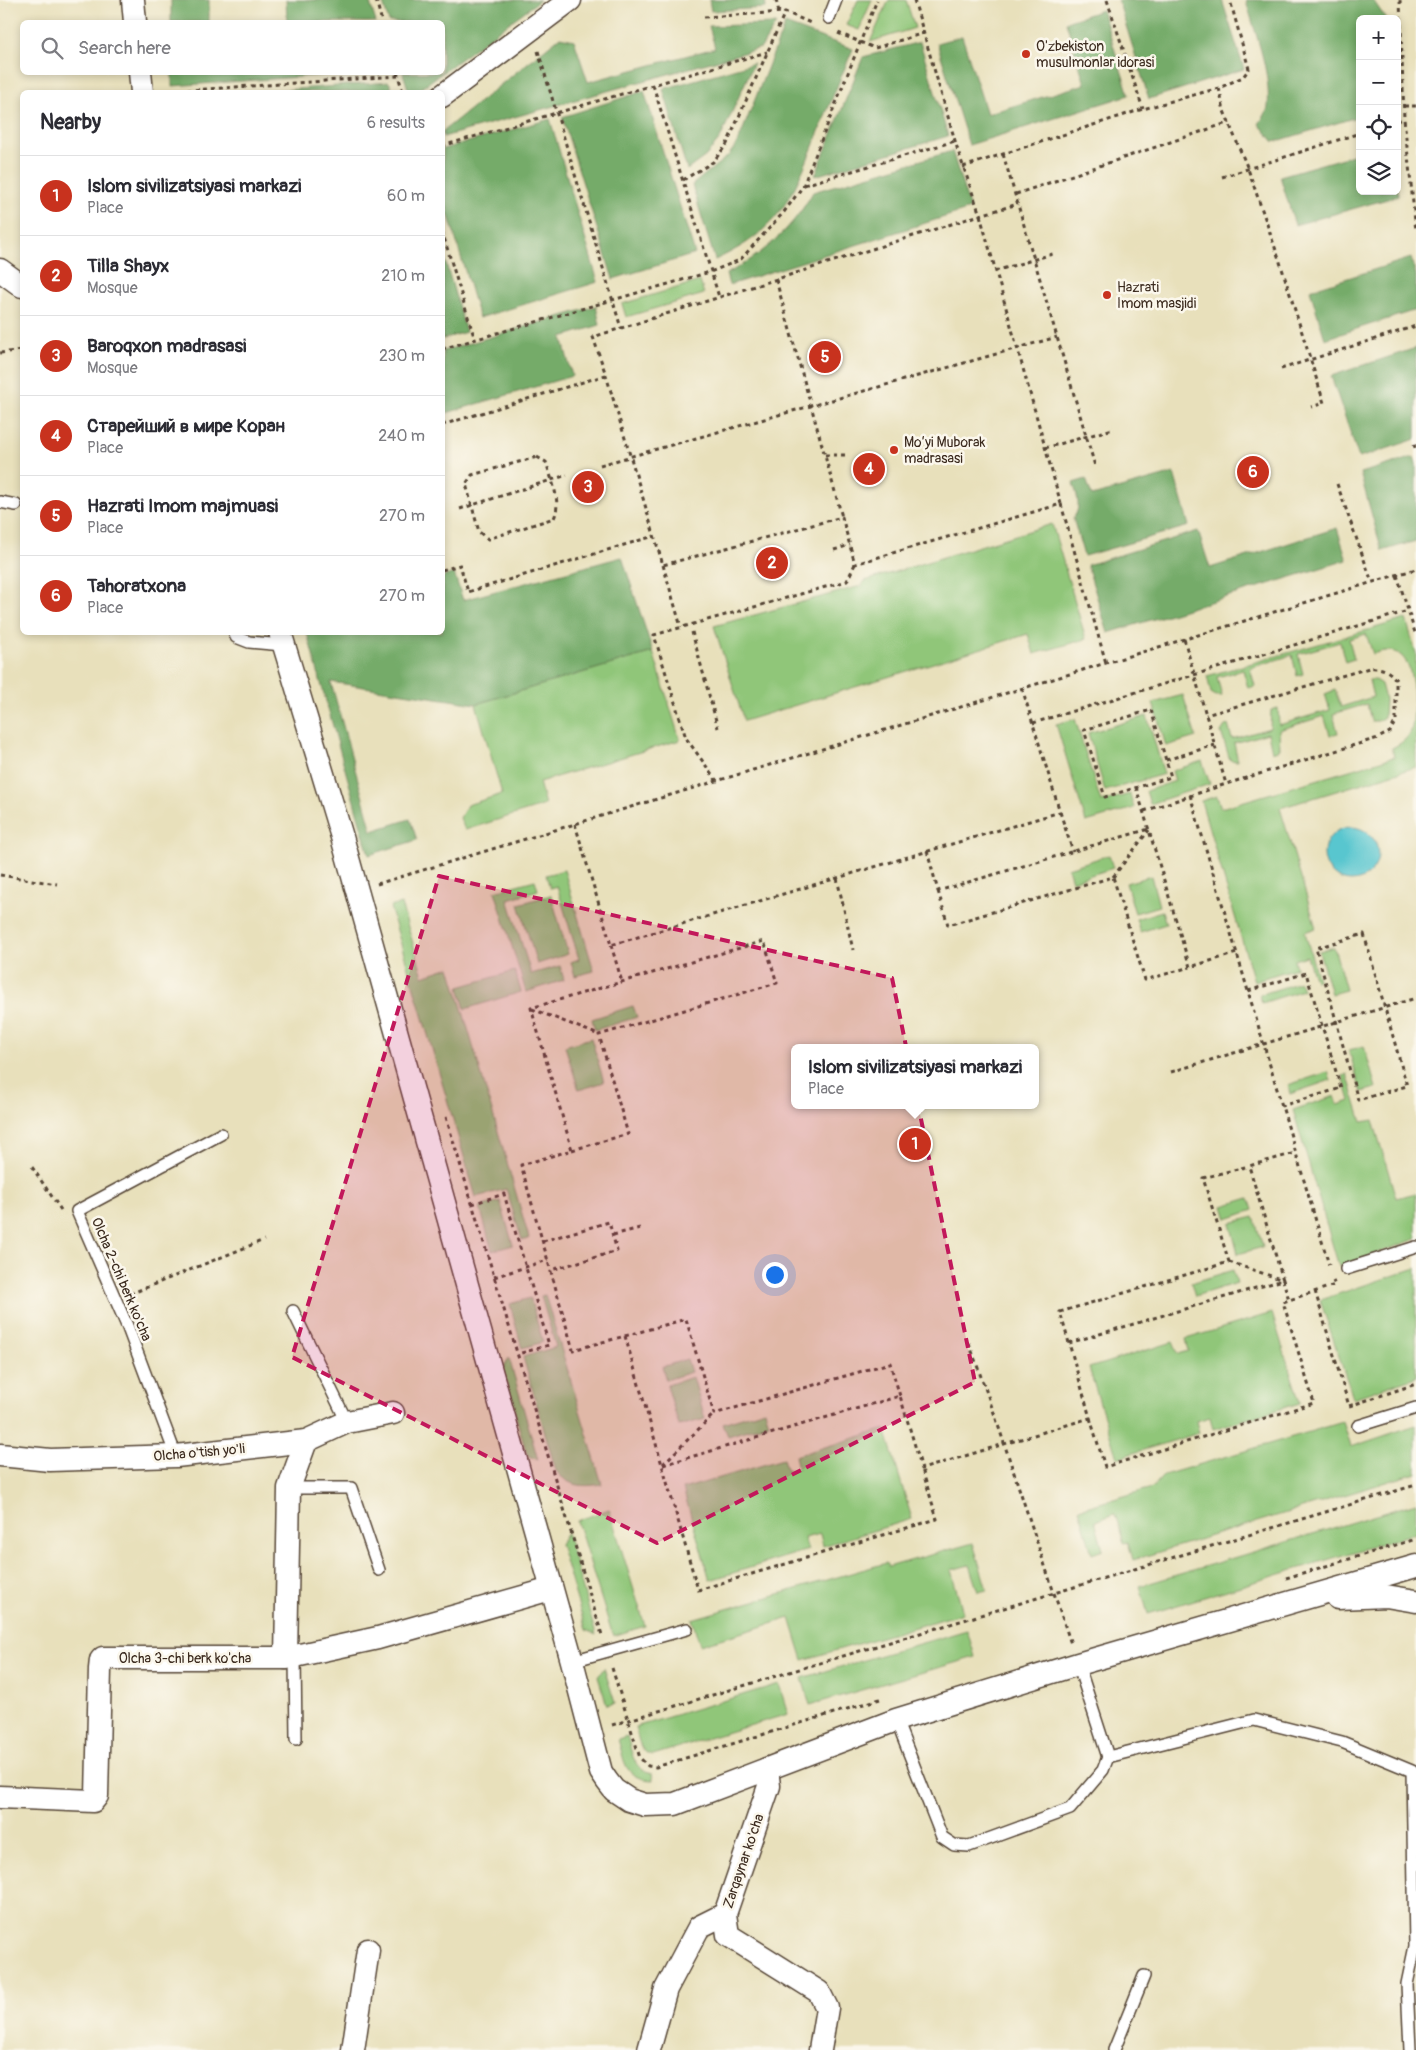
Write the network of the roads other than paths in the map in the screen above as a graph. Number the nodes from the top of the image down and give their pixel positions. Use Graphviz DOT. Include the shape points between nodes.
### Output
graph roads {
  1 [pos="133,0"];
  2 [pos="570,0"];
  3 [pos="836,0"];
  4 [pos="829,18"];
  5 [pos="135,20"];
  6 [pos="142,75"];
  7 [pos="150,90"];
  8 [pos="445,94"];
  9 [pos="0,270"];
  10 [pos="20,285"];
  11 [pos="0,502"];
  12 [pos="16,505"];
  13 [pos="235,635"];
  14 [pos="281,639"];
  15 [pos="222,1134"];
  16 [pos="1416,1246"];
  17 [pos="1346,1269"];
  18 [pos="293,1311"];
  19 [pos="1416,1408"];
  20 [pos="393,1413"];
  21 [pos="347,1422"];
  22 [pos="1358,1426"];
  23 [pos="306,1441"];
  24 [pos="0,1455"];
  25 [pos="176,1456"];
  26 [pos="289,1488"];
  27 [pos="1416,1566"];
  28 [pos="379,1570"];
  29 [pos="551,1589"];
  30 [pos="1307,1598"];
  31 [pos="1416,1600"];
  32 [pos="688,1629"];
  33 [pos="291,1658"];
  34 [pos="572,1661"];
  35 [pos="1078,1664"];
  36 [pos="896,1720"];
  37 [pos="296,1739"];
  38 [pos="1108,1756"];
  39 [pos="767,1769"];
  40 [pos="0,1797"];
  41 [pos="725,1914"];
  42 [pos="368,1950"];
  43 [pos="1144,1976"];
  44 [pos="353,2050"];
  45 [pos="649,2050"];
  46 [pos="820,2050"];
  47 [pos="1114,2050"];
  48 [pos="1410,2050"];
  1 -- 5 [label="street"];
  2 -- 8 [label="street"];
  3 -- 4 [label="lane"];
  6 -- 7 [label="street"];
  9 -- 10 [label="street"];
  11 -- 12 [label="lane"];
  13 -- 14 [label="lane" via="249,642"];
  14 -- 29 [label="street" via="342,837"];
  15 -- 25 [label="lane, Olcha 2-chi berk ko'cha" via="77,1211 116,1300"];
  16 -- 17 [label="lane"];
  18 -- 21 [label="lane"];
  19 -- 22 [label="lane"];
  20 -- 21 [label="street, Olcha o'tish yo'li"];
  21 -- 23 [label="street, Olcha o'tish yo'li"];
  23 -- 25 [label="street, Olcha o'tish yo'li"];
  23 -- 26 [label="street"];
  24 -- 25 [label="street, Olcha o'tish yo'li" via="50,1460"];
  26 -- 28 [label="lane" via="351,1488"];
  26 -- 33 [label="street"];
  27 -- 30 [label="street"];
  29 -- 33 [label="street" via="378,1638"];
  29 -- 34 [label="street"];
  30 -- 31 [label="street" via="1386,1596"];
  30 -- 35 [label="street"];
  32 -- 34 [label="lane"];
  33 -- 37 [label="lane"];
  33 -- 40 [label="street, Olcha 3-chi berk ko'cha" via="103,1658 100,1669 97,1796 93,1801"];
  34 -- 39 [label="street" via="601,1772 614,1790 629,1800 645,1805 675,1804"];
  35 -- 36 [label="street"];
  35 -- 38 [label="lane"];
  36 -- 38 [label="lane" via="942,1837 954,1845 969,1846 1070,1809 1103,1770"];
  36 -- 39 [label="street"];
  38 -- 48 [label="lane" via="1254,1720 1342,1742 1412,1771 1415,1946 1407,1984"];
  39 -- 41 [label="street, Zarqaynar ko'cha" via="769,1786"];
  41 -- 45 [label="street" via="699,1927 666,1989"];
  41 -- 46 [label="street, Zarqaynar ko'cha" via="728,1935 818,1992 828,2008"];
  42 -- 44 [label="street"];
  43 -- 47 [label="lane"];
}
